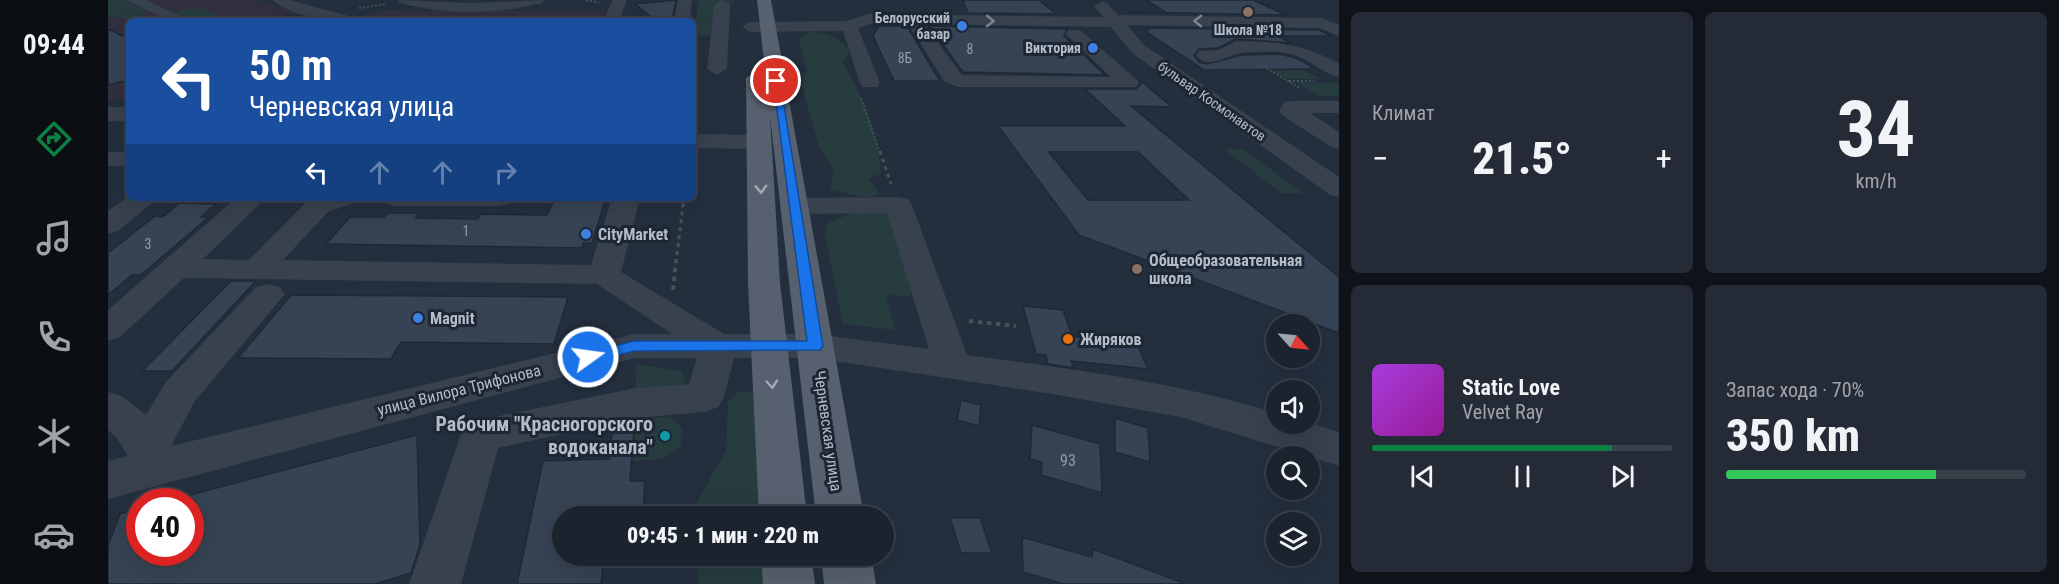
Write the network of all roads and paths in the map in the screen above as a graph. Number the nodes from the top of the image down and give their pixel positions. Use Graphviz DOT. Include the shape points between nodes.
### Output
graph roads {
  1 [pos="170,0"];
  2 [pos="279,0"];
  3 [pos="405,0"];
  4 [pos="537,0"];
  5 [pos="620,0"];
  6 [pos="685,0"];
  7 [pos="1097,0"];
  8 [pos="139,2"];
  9 [pos="925,4"];
  10 [pos="722,5"];
  11 [pos="306,11"];
  12 [pos="1319,16"];
  13 [pos="176,18"];
  14 [pos="279,18"];
  15 [pos="340,18"];
  16 [pos="612,18"];
  17 [pos="682,18"];
  18 [pos="913,20"];
  19 [pos="934,20"];
  20 [pos="756,21"];
  21 [pos="1115,21"];
  22 [pos="1339,21"];
  23 [pos="849,26"];
  24 [pos="1339,31"];
  25 [pos="1074,34"];
  26 [pos="702,39"];
  27 [pos="720,39"];
  28 [pos="1225,54"];
  29 [pos="1205,55"];
  30 [pos="717,69"];
  31 [pos="1339,70"];
  32 [pos="868,78"];
  33 [pos="1336,107"];
  34 [pos="108,114"];
  35 [pos="126,114"];
  36 [pos="1232,114"];
  37 [pos="1294,114"];
  38 [pos="696,141"];
  39 [pos="760,142"];
  40 [pos="1339,142"];
  41 [pos="108,159"];
  42 [pos="126,159"];
  43 [pos="1337,186"];
  44 [pos="140,201"];
  45 [pos="249,201"];
  46 [pos="332,201"];
  47 [pos="625,201"];
  48 [pos="684,201"];
  49 [pos="898,205"];
  50 [pos="796,206"];
  51 [pos="108,225"];
  52 [pos="176,267"];
  53 [pos="604,275"];
  54 [pos="263,281"];
  55 [pos="938,318"];
  56 [pos="677,320"];
  57 [pos="1016,326"];
  58 [pos="108,329"];
  59 [pos="769,346"];
  60 [pos="815,346"];
  61 [pos="719,347"];
  62 [pos="953,367"];
  63 [pos="108,407"];
  64 [pos="1339,449"];
  65 [pos="152,459"];
  66 [pos="108,480"];
  67 [pos="782,506"];
  68 [pos="839,506"];
  69 [pos="787,566"];
  70 [pos="848,566"];
  71 [pos="435,584"];
  72 [pos="789,584"];
  73 [pos="850,584"];
  1 -- 8 [label="street"];
  2 -- 11 [label="street"];
  3 -- 4 [label="street" via="438,6 515,5"];
  5 -- 16 [label="street"];
  6 -- 17 [label="street"];
  7 -- 21 [label="street, бульвар Космонавтов"];
  8 -- 13 [label="street"];
  9 -- 19 [label="street"];
  10 -- 27 [label="street"];
  11 -- 14 [label="street"];
  11 -- 15 [label="street"];
  12 -- 21 [label="street, one-way"];
  12 -- 22 [label="street"];
  12 -- 24 [label="street"];
  18 -- 19 [label="street"];
  18 -- 23 [label="street" via="868,19"];
  18 -- 25 [label="street" via="952,78 958,81 1129,83"];
  19 -- 21 [label="street, one-way"];
  20 -- 23 [label="street"];
  20 -- 27 [label="street"];
  20 -- 39 [label="main road"];
  20 -- 50 [label="main road, Черневская улица"];
  21 -- 36 [label="street, бульвар Космонавтов" via="1138,49"];
  23 -- 32 [label="street"];
  26 -- 27 [label="street"];
  27 -- 30 [label="street"];
  28 -- 29 [label="street"];
  28 -- 31 [label="street" via="1236,46 1282,47 1298,50"];
  28 -- 33 [label="path" via="1254,60"];
  32 -- 49 [label="path" via="857,85"];
  33 -- 37 [label="street" via="1293,107 1290,110"];
  34 -- 35 [label="street"];
  36 -- 37 [label="street"];
  36 -- 43 [label="street, бульвар Космонавтов"];
  37 -- 40 [label="street"];
  38 -- 39 [label="street"];
  39 -- 59 [label="main road, one-way"];
  41 -- 42 [label="street"];
  44 -- 51 [label="street"];
  45 -- 52 [label="street"];
  46 -- 54 [label="street" via="318,206"];
  47 -- 53 [label="street"];
  48 -- 56 [label="path" via="672,296"];
  49 -- 50 [label="street"];
  49 -- 55 [label="street"];
  50 -- 60 [label="main road, Черневская улица"];
  52 -- 54 [label="street"];
  52 -- 58 [label="street"];
  53 -- 54 [label="street"];
  53 -- 56 [label="street"];
  54 -- 65 [label="street" via="180,392"];
  55 -- 57 [label="path"];
  55 -- 62 [label="street"];
  56 -- 61 [label="street"];
  59 -- 60 [label="street, улица Вилора Трифонова"];
  59 -- 61 [label="street, улица Вилора Трифонова"];
  59 -- 67 [label="main road, one-way"];
  60 -- 62 [label="street, улица Вилора Трифонова"];
  60 -- 68 [label="main road, Черневская улица"];
  61 -- 65 [label="street, улица Вилора Трифонова" via="634,346"];
  61 -- 71 [label="street" via="704,397 636,403 480,435"];
  62 -- 64 [label="street, улица Вилора Трифонова" via="1180,402"];
  63 -- 65 [label="street" via="131,426"];
  65 -- 66 [label="street, улица Вилора Трифонова"];
  69 -- 72 [label="main road"];
  70 -- 73 [label="main road"];
}
